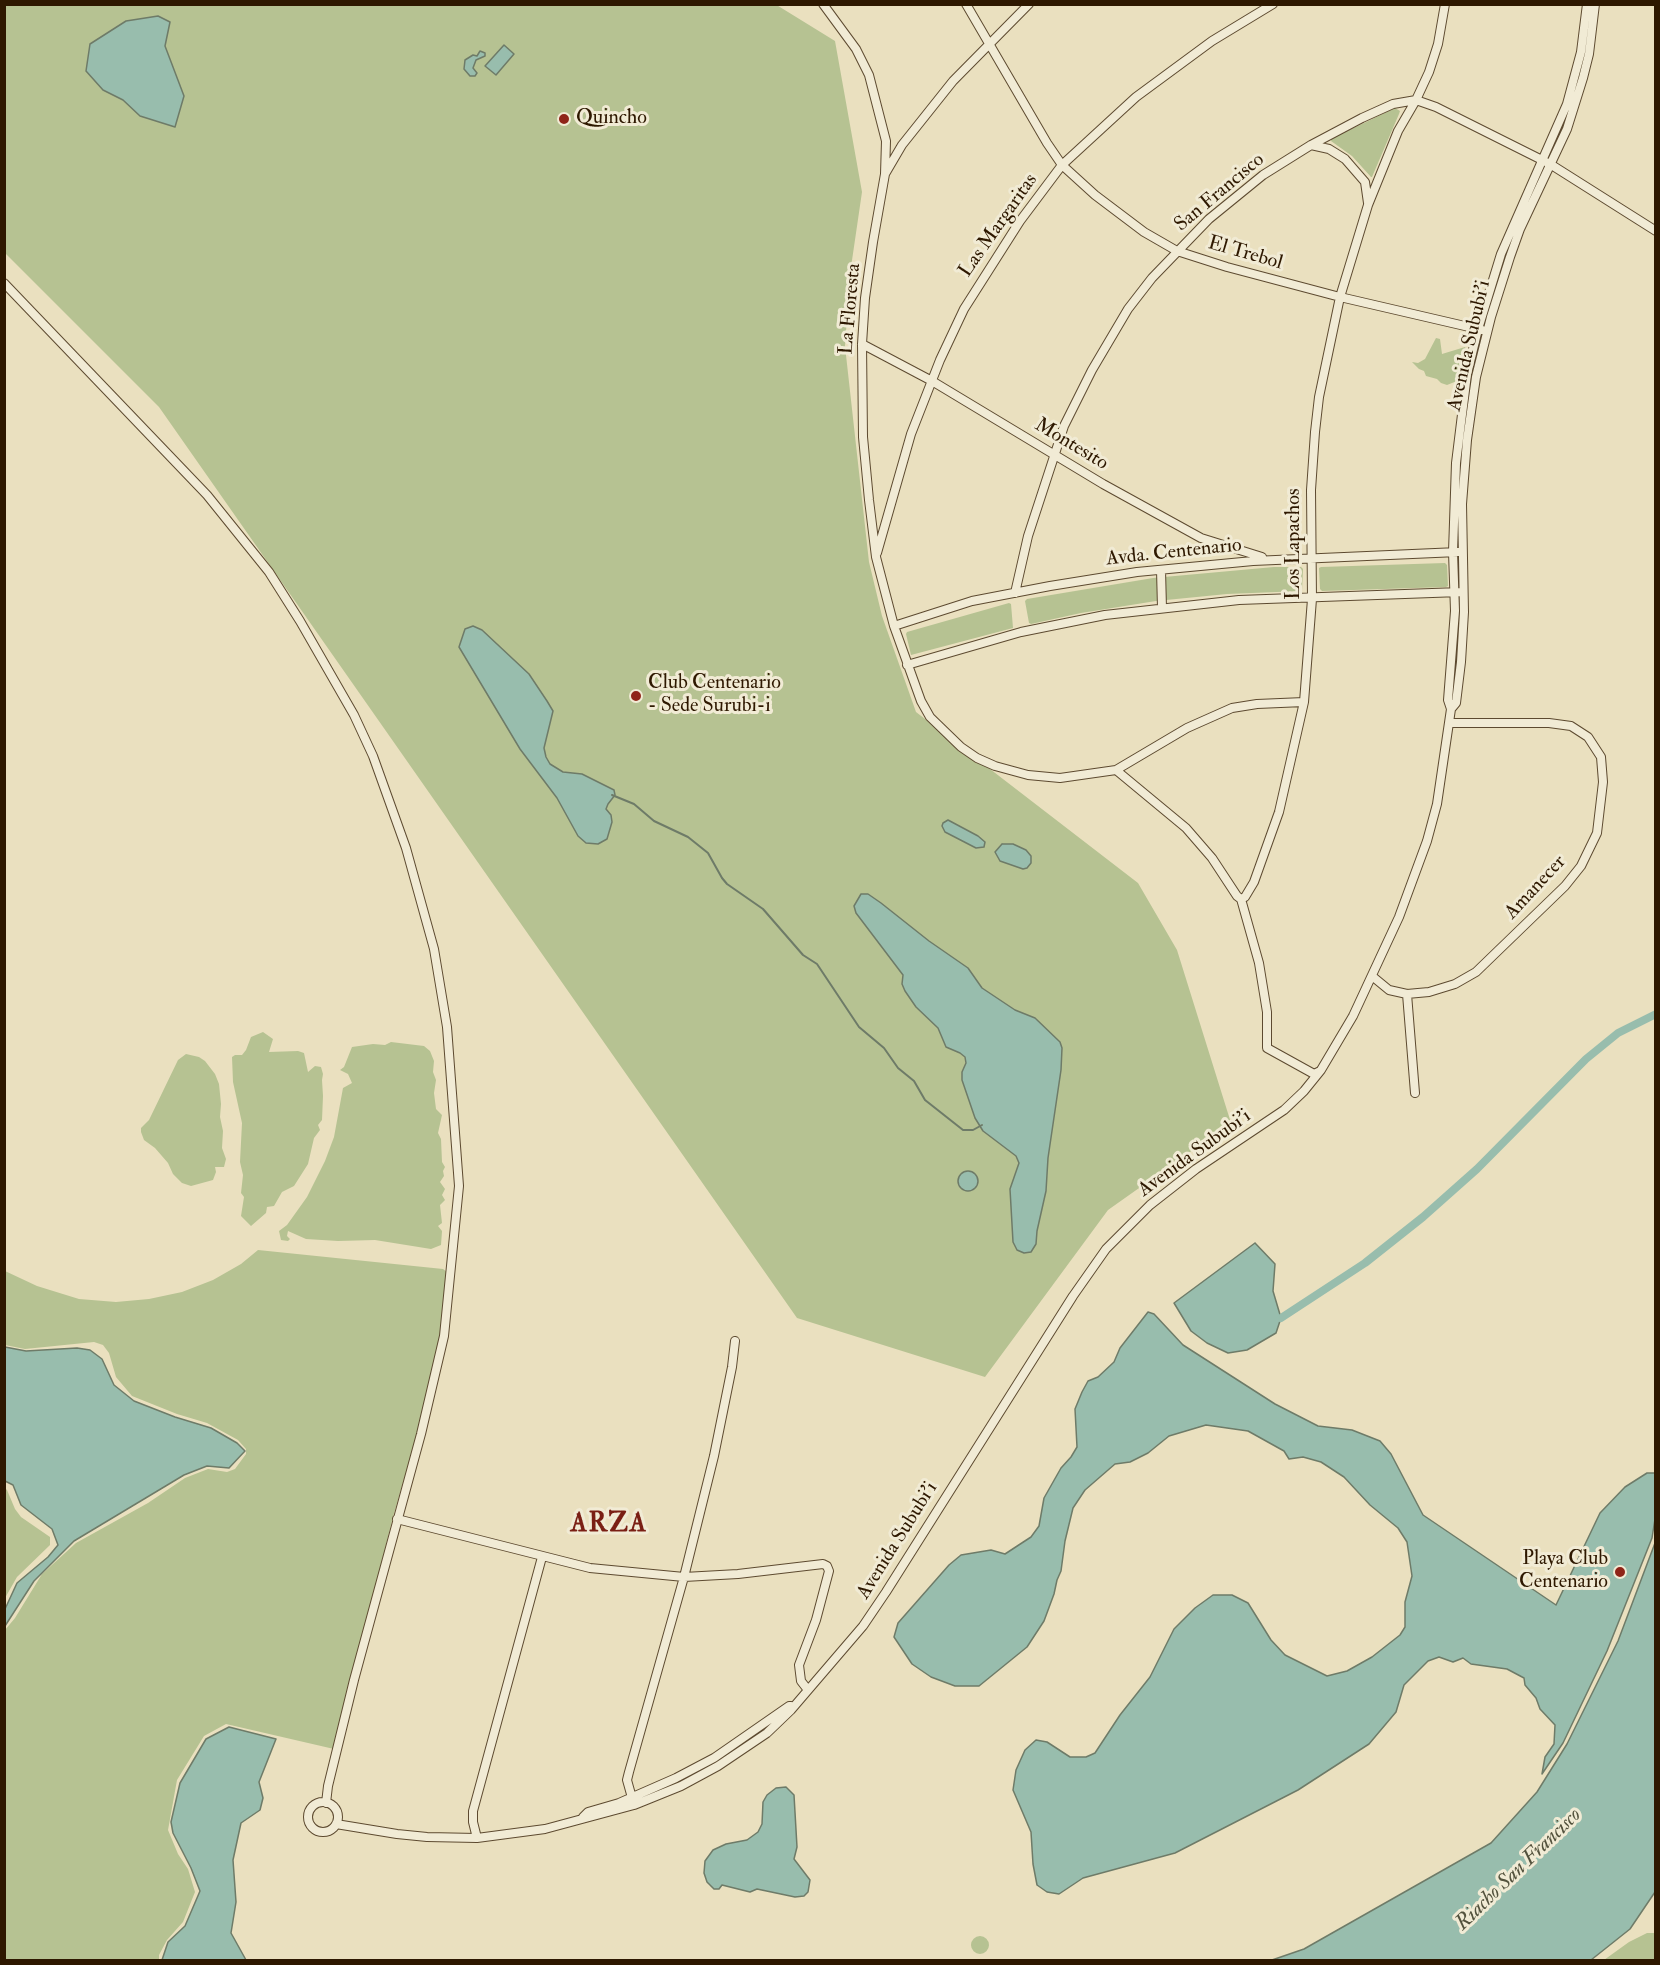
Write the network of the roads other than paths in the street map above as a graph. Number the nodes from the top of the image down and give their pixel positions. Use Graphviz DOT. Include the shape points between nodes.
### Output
graph roads {
  1 [pos="823,4"];
  2 [pos="966,4"];
  3 [pos="1029,4"];
  4 [pos="1273,4"];
  5 [pos="1445,4"];
  6 [pos="1587,4"];
  7 [pos="1595,4"];
  8 [pos="989,43"];
  9 [pos="1416,100"];
  10 [pos="886,141"];
  11 [pos="903,144"];
  12 [pos="1311,145"];
  13 [pos="1546,163"];
  14 [pos="1062,165"];
  15 [pos="885,174"];
  16 [pos="1368,205"];
  17 [pos="1656,231"];
  18 [pos="1177,250"];
  19 [pos="4,283"];
  20 [pos="1340,297"];
  21 [pos="1478,329"];
  22 [pos="1487,332"];
  23 [pos="862,344"];
  24 [pos="932,381"];
  25 [pos="1054,455"];
  26 [pos="1453,552"];
  27 [pos="1462,552"];
  28 [pos="876,557"];
  29 [pos="1311,557"];
  30 [pos="1270,560"];
  31 [pos="1161,570"];
  32 [pos="1459,592"];
  33 [pos="1015,593"];
  34 [pos="1312,599"];
  35 [pos="1162,608"];
  36 [pos="894,626"];
  37 [pos="907,665"];
  38 [pos="1304,702"];
  39 [pos="1449,723"];
  40 [pos="1116,770"];
  41 [pos="1241,899"];
  42 [pos="1372,976"];
  43 [pos="1407,994"];
  44 [pos="1321,1070"];
  45 [pos="1415,1093"];
  46 [pos="735,1341"];
  47 [pos="397,1519"];
  48 [pos="542,1557"];
  49 [pos="684,1577"];
  50 [pos="808,1690"];
  51 [pos="633,1801"];
  52 [pos="326,1803"];
  53 [pos="336,1824"];
  54 [pos="477,1838"];
  1 -- 10 [label="street" via="856,48 869,75"];
  2 -- 8 [label="street, El Trebol"];
  3 -- 8 [label="street, La Floresta"];
  4 -- 14 [label="street, Las Margaritas" via="1168,72"];
  5 -- 9 [label="street, Los Lapachos" via="1438,44"];
  6 -- 13 [label="street, Avenida Sububi'i" via="1576,75"];
  7 -- 13 [label="street, Avenida Sububi'i" via="1584,78 1567,129"];
  8 -- 11 [label="street, La Floresta"];
  8 -- 14 [label="street, El Trebol"];
  9 -- 12 [label="street, San Francisco" via="1394,104"];
  9 -- 13 [label="street"];
  9 -- 16 [label="street, Los Lapachos" via="1398,131"];
  10 -- 11 [label="street" via="897,147"];
  10 -- 15 [label="street"];
  11 -- 15 [label="street, La Floresta"];
  12 -- 16 [label="street" via="1329,148 1345,159 1365,182"];
  12 -- 18 [label="street, San Francisco" via="1245,188"];
  13 -- 17 [label="street"];
  13 -- 21 [label="street, Avenida Sububi'i" via="1502,254"];
  13 -- 22 [label="street, Avenida Sububi'i" via="1509,257"];
  14 -- 18 [label="street, El Trebol" via="1118,213"];
  14 -- 24 [label="street, Las Margaritas" via="981,280"];
  15 -- 23 [label="street, La Floresta" via="865,298"];
  16 -- 20 [label="street, Los Lapachos"];
  18 -- 20 [label="street, El Trebol"];
  18 -- 25 [label="street, San Francisco" via="1140,293 1109,339 1064,426"];
  19 -- 47 [label="street" via="207,495 269,572 354,715 406,848 434,949 447,1027 459,1186 444,1336 422,1434"];
  20 -- 21 [label="street, El Trebol"];
  20 -- 29 [label="street, Los Lapachos" via="1315,432"];
  21 -- 22 [label="street, El Trebol"];
  21 -- 26 [label="street, Avenida Sububi'i" via="1458,438"];
  22 -- 27 [label="street, Avenida Sububi'i" via="1466,448"];
  23 -- 24 [label="street, Montesito"];
  23 -- 28 [label="street, La Floresta" via="863,437"];
  24 -- 25 [label="street, Montesito"];
  24 -- 28 [label="street, Las Margaritas" via="911,434"];
  25 -- 30 [label="street, Montesito" via="1201,538"];
  25 -- 33 [label="street, San Francisco"];
  26 -- 27 [label="street, Avda. Centenario"];
  26 -- 29 [label="street, Avda. Centenario"];
  26 -- 32 [label="street, Avenida Sububi'i"];
  27 -- 32 [label="street, Avenida Sububi'i"];
  28 -- 36 [label="street, La Floresta"];
  29 -- 30 [label="street, Avda. Centenario"];
  29 -- 34 [label="street, Los Lapachos"];
  30 -- 31 [label="street, Avda. Centenario"];
  31 -- 33 [label="street, Avda. Centenario"];
  31 -- 35 [label="street"];
  32 -- 34 [label="street"];
  32 -- 39 [label="street, Avenida Sububi'i" via="1461,662 1456,703"];
  33 -- 36 [label="street, Avda. Centenario" via="972,601"];
  34 -- 35 [label="street" via="1239,600"];
  34 -- 38 [label="street, Los Lapachos"];
  35 -- 37 [label="street" via="1027,630"];
  36 -- 37 [label="street, La Floresta"];
  37 -- 40 [label="street, La Floresta" via="930,717 978,758 1028,775 1060,778"];
  38 -- 40 [label="street" via="1232,708 1187,728"];
  38 -- 41 [label="street, Los Lapachos" via="1284,794 1254,882"];
  39 -- 42 [label="street, Avenida Sububi'i" via="1437,804 1427,841"];
  39 -- 43 [label="street, Amanecer" via="1549,723 1571,726 1588,737 1601,757 1603,782 1597,833 1581,866 1565,886 1476,972 1455,984"];
  40 -- 41 [label="street" via="1186,828"];
  41 -- 44 [label="street" via="1259,963 1267,1012 1267,1048 1314,1074"];
  42 -- 43 [label="street" via="1389,990"];
  42 -- 44 [label="street, Avenida Sububi'i"];
  43 -- 45 [label="street"];
  44 -- 50 [label="street, Avenida Sububi'i" via="1284,1110 1196,1169 1150,1205 1106,1249 886,1592"];
  46 -- 49 [label="street" via="719,1436"];
  47 -- 48 [label="street"];
  47 -- 52 [label="street"];
  48 -- 49 [label="street" via="590,1568"];
  48 -- 54 [label="street" via="473,1811"];
  49 -- 50 [label="street" via="827,1566 816,1620 799,1665 801,1680"];
  49 -- 51 [label="street" via="627,1780"];
  50 -- 51 [label="street, Avenida Sububi'i" via="792,1707 714,1758"];
  51 -- 54 [label="street, Avenida Sububi'i" via="545,1828"];
  52 -- 53 [label="street" via="336,1811"];
  52 -- 53 [label="street" via="316,1804 310,1810 310,1824 325,1832"];
  53 -- 54 [label="street, Avenida Sububi'i" via="397,1834"];
}
